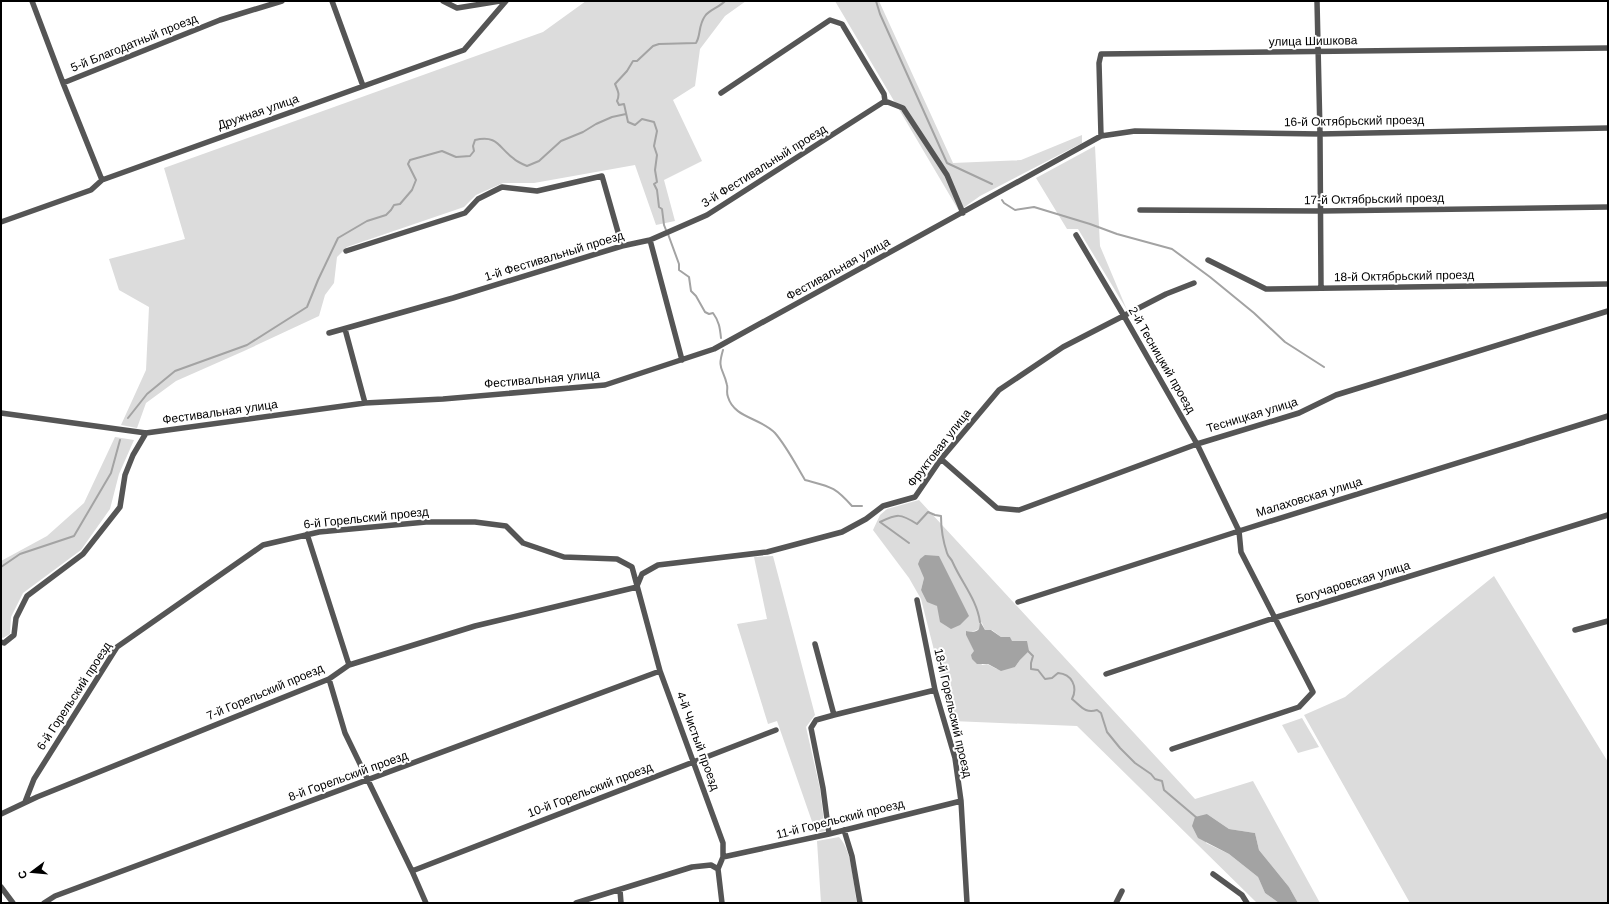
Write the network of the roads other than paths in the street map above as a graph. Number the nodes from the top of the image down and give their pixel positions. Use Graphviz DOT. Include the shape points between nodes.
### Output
graph roads {
  1 [pos="32,1"];
  2 [pos="282,1"];
  3 [pos="332,1"];
  4 [pos="443,1"];
  5 [pos="500,1"];
  6 [pos="506,1"];
  7 [pos="1317,1"];
  8 [pos="1608,48"];
  9 [pos="1318,52"];
  10 [pos="63,83"];
  11 [pos="363,86"];
  12 [pos="721,93"];
  13 [pos="885,101"];
  14 [pos="1608,128"];
  15 [pos="1320,134"];
  16 [pos="1101,136"];
  17 [pos="102,180"];
  18 [pos="1608,207"];
  19 [pos="1140,210"];
  20 [pos="1320,211"];
  21 [pos="963,213"];
  22 [pos="1,222"];
  23 [pos="1076,235"];
  24 [pos="650,240"];
  25 [pos="622,246"];
  26 [pos="346,251"];
  27 [pos="1208,260"];
  28 [pos="1194,283"];
  29 [pos="1608,284"];
  30 [pos="1321,288"];
  31 [pos="1608,311"];
  32 [pos="1124,316"];
  33 [pos="345,329"];
  34 [pos="329,334"];
  35 [pos="682,360"];
  36 [pos="365,403"];
  37 [pos="1,412"];
  38 [pos="1608,416"];
  39 [pos="146,433"];
  40 [pos="1197,444"];
  41 [pos="941,459"];
  42 [pos="1608,515"];
  43 [pos="1239,531"];
  44 [pos="307,534"];
  45 [pos="637,586"];
  46 [pos="917,600"];
  47 [pos="1018,602"];
  48 [pos="1274,618"];
  49 [pos="1608,621"];
  50 [pos="1575,630"];
  51 [pos="1,642"];
  52 [pos="815,644"];
  53 [pos="348,665"];
  54 [pos="660,671"];
  55 [pos="1106,674"];
  56 [pos="329,679"];
  57 [pos="935,690"];
  58 [pos="834,715"];
  59 [pos="776,730"];
  60 [pos="1172,749"];
  61 [pos="693,762"];
  62 [pos="368,780"];
  63 [pos="961,800"];
  64 [pos="25,802"];
  65 [pos="1,814"];
  66 [pos="844,830"];
  67 [pos="829,834"];
  68 [pos="723,858"];
  69 [pos="718,870"];
  70 [pos="412,871"];
  71 [pos="1213,874"];
  72 [pos="1,887"];
  73 [pos="620,890"];
  74 [pos="1122,891"];
  75 [pos="13,903"];
  76 [pos="44,903"];
  77 [pos="426,903"];
  78 [pos="576,903"];
  79 [pos="621,903"];
  80 [pos="722,903"];
  81 [pos="860,903"];
  82 [pos="967,903"];
  83 [pos="1116,903"];
  84 [pos="1247,903"];
  1 -- 10 [label="street"];
  2 -- 10 [label="street, 5-й Благодатный проезд" via="220,20"];
  3 -- 11 [label="street"];
  4 -- 5 [label="street" via="457,8"];
  6 -- 11 [label="street, Дружная улица" via="464,50"];
  7 -- 9 [label="street"];
  8 -- 9 [label="street, улица Шишкова"];
  9 -- 15 [label="street"];
  9 -- 16 [label="street, улица Шишкова" via="1101,54"];
  10 -- 17 [label="street"];
  11 -- 17 [label="street, Дружная улица"];
  12 -- 13 [label="street" via="830,20 842,24 884,94"];
  13 -- 21 [label="street" via="903,108 947,175"];
  13 -- 24 [label="street, 3-й Фестивальный проезд" via="707,215"];
  14 -- 15 [label="street, 16-й Октябрьский проезд"];
  15 -- 16 [label="street, 16-й Октябрьский проезд" via="1135,132"];
  15 -- 20 [label="street"];
  16 -- 21 [label="street, Фестивальная улица"];
  17 -- 22 [label="street, Дружная улица" via="91,190"];
  18 -- 20 [label="street, 17-й Октябрьский проезд"];
  19 -- 20 [label="street, 17-й Октябрьский проезд"];
  20 -- 30 [label="street"];
  21 -- 35 [label="street, Фестивальная улица" via="714,349"];
  23 -- 32 [label="street, 2-й Тесницкий проезд"];
  24 -- 25 [label="street, 1-й Фестивальный проезд"];
  24 -- 35 [label="street"];
  25 -- 26 [label="street" via="602,176 537,191 502,187 478,199 465,213"];
  25 -- 33 [label="street, 1-й Фестивальный проезд"];
  27 -- 30 [label="street, 18-й Октябрьский проезд" via="1266,289"];
  28 -- 32 [label="street, Фруктовая улица"];
  29 -- 30 [label="street, 18-й Октябрьский проезд"];
  31 -- 40 [label="street, Тесницкая улица" via="1336,395 1299,413"];
  32 -- 40 [label="street, 2-й Тесницкий проезд"];
  32 -- 41 [label="street, Фруктовая улица" via="1063,347 999,390"];
  33 -- 34 [label="street, 1-й Фестивальный проезд"];
  33 -- 36 [label="street"];
  35 -- 36 [label="street, Фестивальная улица" via="605,384 443,399"];
  36 -- 39 [label="street, Фестивальная улица"];
  37 -- 39 [label="street, Фестивальная улица"];
  38 -- 43 [label="street, Малаховская улица"];
  39 -- 51 [label="street" via="125,475 120,507 83,554 27,596 16,618 14,635 4,643"];
  40 -- 41 [label="street, Тесницкая улица" via="1019,510 997,508"];
  40 -- 43 [label="street, 2-й Тесницкий проезд"];
  41 -- 45 [label="street, Фруктовая улица" via="914,497 883,506 842,532 767,552 658,565 642,574"];
  42 -- 48 [label="street, Богучаровская улица"];
  43 -- 47 [label="street, Малаховская улица"];
  43 -- 48 [label="street, 2-й Тесницкий проезд" via="1241,552"];
  44 -- 45 [label="street, 6-й Горельский проезд" via="426,522 474,522 506,526 523,543 564,557 617,559 632,567"];
  44 -- 53 [label="street"];
  44 -- 64 [label="street, 6-й Горельский проезд" via="263,545 117,647 34,779"];
  45 -- 53 [label="street, 7-й Горельский проезд" via="475,626"];
  45 -- 54 [label="street, 4-й Чистый проезд"];
  46 -- 57 [label="street, 18-й Горельский проезд"];
  48 -- 55 [label="street, Богучаровская улица"];
  48 -- 60 [label="street, 2-й Тесницкий проезд" via="1313,692 1299,707"];
  49 -- 50 [label="street"];
  52 -- 58 [label="street"];
  53 -- 56 [label="street, 7-й Горельский проезд"];
  54 -- 61 [label="street, 4-й Чистый проезд"];
  54 -- 62 [label="street, 8-й Горельский проезд"];
  56 -- 62 [label="street" via="345,733"];
  56 -- 64 [label="street, 7-й Горельский проезд"];
  57 -- 58 [label="street"];
  57 -- 63 [label="street, 18-й Горельский проезд" via="955,758"];
  58 -- 67 [label="street" via="816,720 811,728"];
  59 -- 61 [label="street, 10-й Горельский проезд"];
  61 -- 68 [label="street, 4-й Чистый проезд" via="723,843"];
  61 -- 70 [label="street, 10-й Горельский проезд"];
  62 -- 70 [label="street"];
  62 -- 76 [label="street, 8-й Горельский проезд" via="55,896"];
  63 -- 66 [label="street, 11-й Горельский проезд"];
  63 -- 82 [label="street, 18-й Горельский проезд"];
  64 -- 65 [label="street, 7-й Горельский проезд"];
  66 -- 67 [label="street, 11-й Горельский проезд"];
  66 -- 81 [label="street" via="852,856"];
  67 -- 68 [label="street, 11-й Горельский проезд"];
  68 -- 69 [label="street, 4-й Чистый проезд"];
  69 -- 73 [label="street" via="711,865 692,867"];
  69 -- 80 [label="street, 4-й Чистый проезд"];
  70 -- 77 [label="street"];
  71 -- 84 [label="street" via="1242,895"];
  72 -- 75 [label="street"];
  73 -- 78 [label="street"];
  73 -- 79 [label="street"];
  74 -- 83 [label="street"];
}
